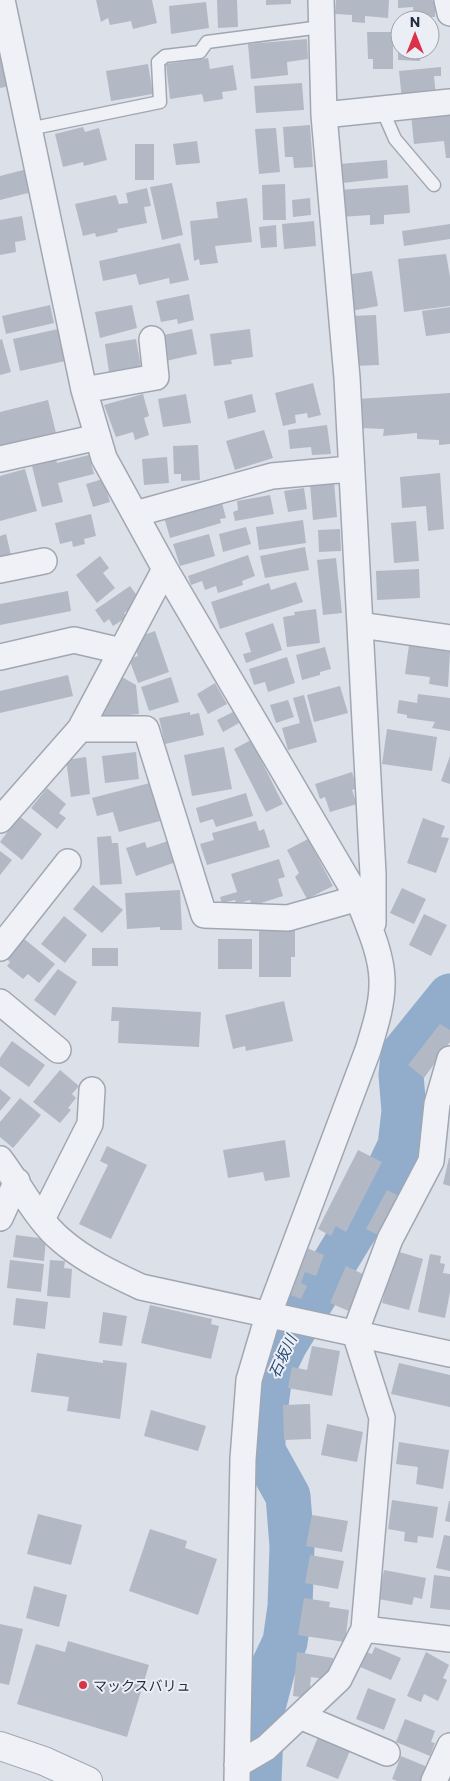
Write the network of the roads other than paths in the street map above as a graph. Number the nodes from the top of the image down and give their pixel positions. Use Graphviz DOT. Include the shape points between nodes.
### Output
graph roads {
  1 [pos="2,0"];
  2 [pos="321,0"];
  3 [pos="447,0"];
  4 [pos="450,13"];
  5 [pos="321,27"];
  6 [pos="450,102"];
  7 [pos="382,109"];
  8 [pos="324,115"];
  9 [pos="29,129"];
  10 [pos="434,186"];
  11 [pos="152,339"];
  12 [pos="84,390"];
  13 [pos="98,438"];
  14 [pos="0,459"];
  15 [pos="350,469"];
  16 [pos="134,514"];
  17 [pos="44,561"];
  18 [pos="165,569"];
  19 [pos="0,570"];
  20 [pos="360,625"];
  21 [pos="450,638"];
  22 [pos="121,651"];
  23 [pos="0,658"];
  24 [pos="80,729"];
  25 [pos="0,820"];
  26 [pos="68,862"];
  27 [pos="358,898"];
  28 [pos="374,940"];
  29 [pos="0,948"];
  30 [pos="0,1002"];
  31 [pos="58,1050"];
  32 [pos="449,1063"];
  33 [pos="92,1090"];
  34 [pos="0,1159"];
  35 [pos="17,1181"];
  36 [pos="0,1218"];
  37 [pos="42,1219"];
  38 [pos="276,1317"];
  39 [pos="355,1333"];
  40 [pos="450,1354"];
  41 [pos="364,1629"];
  42 [pos="450,1639"];
  43 [pos="300,1716"];
  44 [pos="0,1746"];
  45 [pos="450,1746"];
  46 [pos="387,1753"];
  47 [pos="248,1763"];
  48 [pos="88,1781"];
  49 [pos="434,1781"];
  1 -- 9 [label="street"];
  2 -- 5 [label="street"];
  3 -- 4 [label="street"];
  5 -- 8 [label="street"];
  5 -- 9 [label="lane" via="207,42 200,52 165,56 158,62 160,102"];
  6 -- 7 [label="street"];
  7 -- 8 [label="street"];
  7 -- 10 [label="lane" via="395,139"];
  8 -- 15 [label="street" via="347,378"];
  9 -- 12 [label="street"];
  11 -- 12 [label="street" via="156,377"];
  12 -- 13 [label="street"];
  13 -- 14 [label="street"];
  13 -- 16 [label="street" via="104,458"];
  15 -- 16 [label="street" via="272,476"];
  15 -- 20 [label="street"];
  16 -- 18 [label="street"];
  17 -- 19 [label="street"];
  18 -- 22 [label="street"];
  18 -- 27 [label="street"];
  20 -- 21 [label="street"];
  20 -- 28 [label="street"];
  22 -- 23 [label="street" via="74,640"];
  22 -- 24 [label="street"];
  24 -- 25 [label="street"];
  24 -- 27 [label="street" via="146,729 204,915 288,918"];
  26 -- 29 [label="street"];
  27 -- 28 [label="street"];
  28 -- 38 [label="street" via="382,978 377,1019"];
  30 -- 31 [label="street"];
  32 -- 39 [label="street" via="438,1104 431,1161 390,1239"];
  33 -- 37 [label="street" via="90,1124"];
  34 -- 35 [label="street"];
  35 -- 36 [label="street"];
  35 -- 37 [label="street"];
  37 -- 38 [label="street" via="68,1245 107,1271 141,1287"];
  38 -- 39 [label="street"];
  38 -- 47 [label="street" via="249,1380 243,1459"];
  39 -- 40 [label="street"];
  39 -- 41 [label="street" via="382,1418"];
  41 -- 42 [label="street"];
  41 -- 43 [label="street" via="339,1679"];
  43 -- 46 [label="street"];
  43 -- 47 [label="street"];
  44 -- 48 [label="street" via="44,1760"];
  45 -- 49 [label="street"];
}
